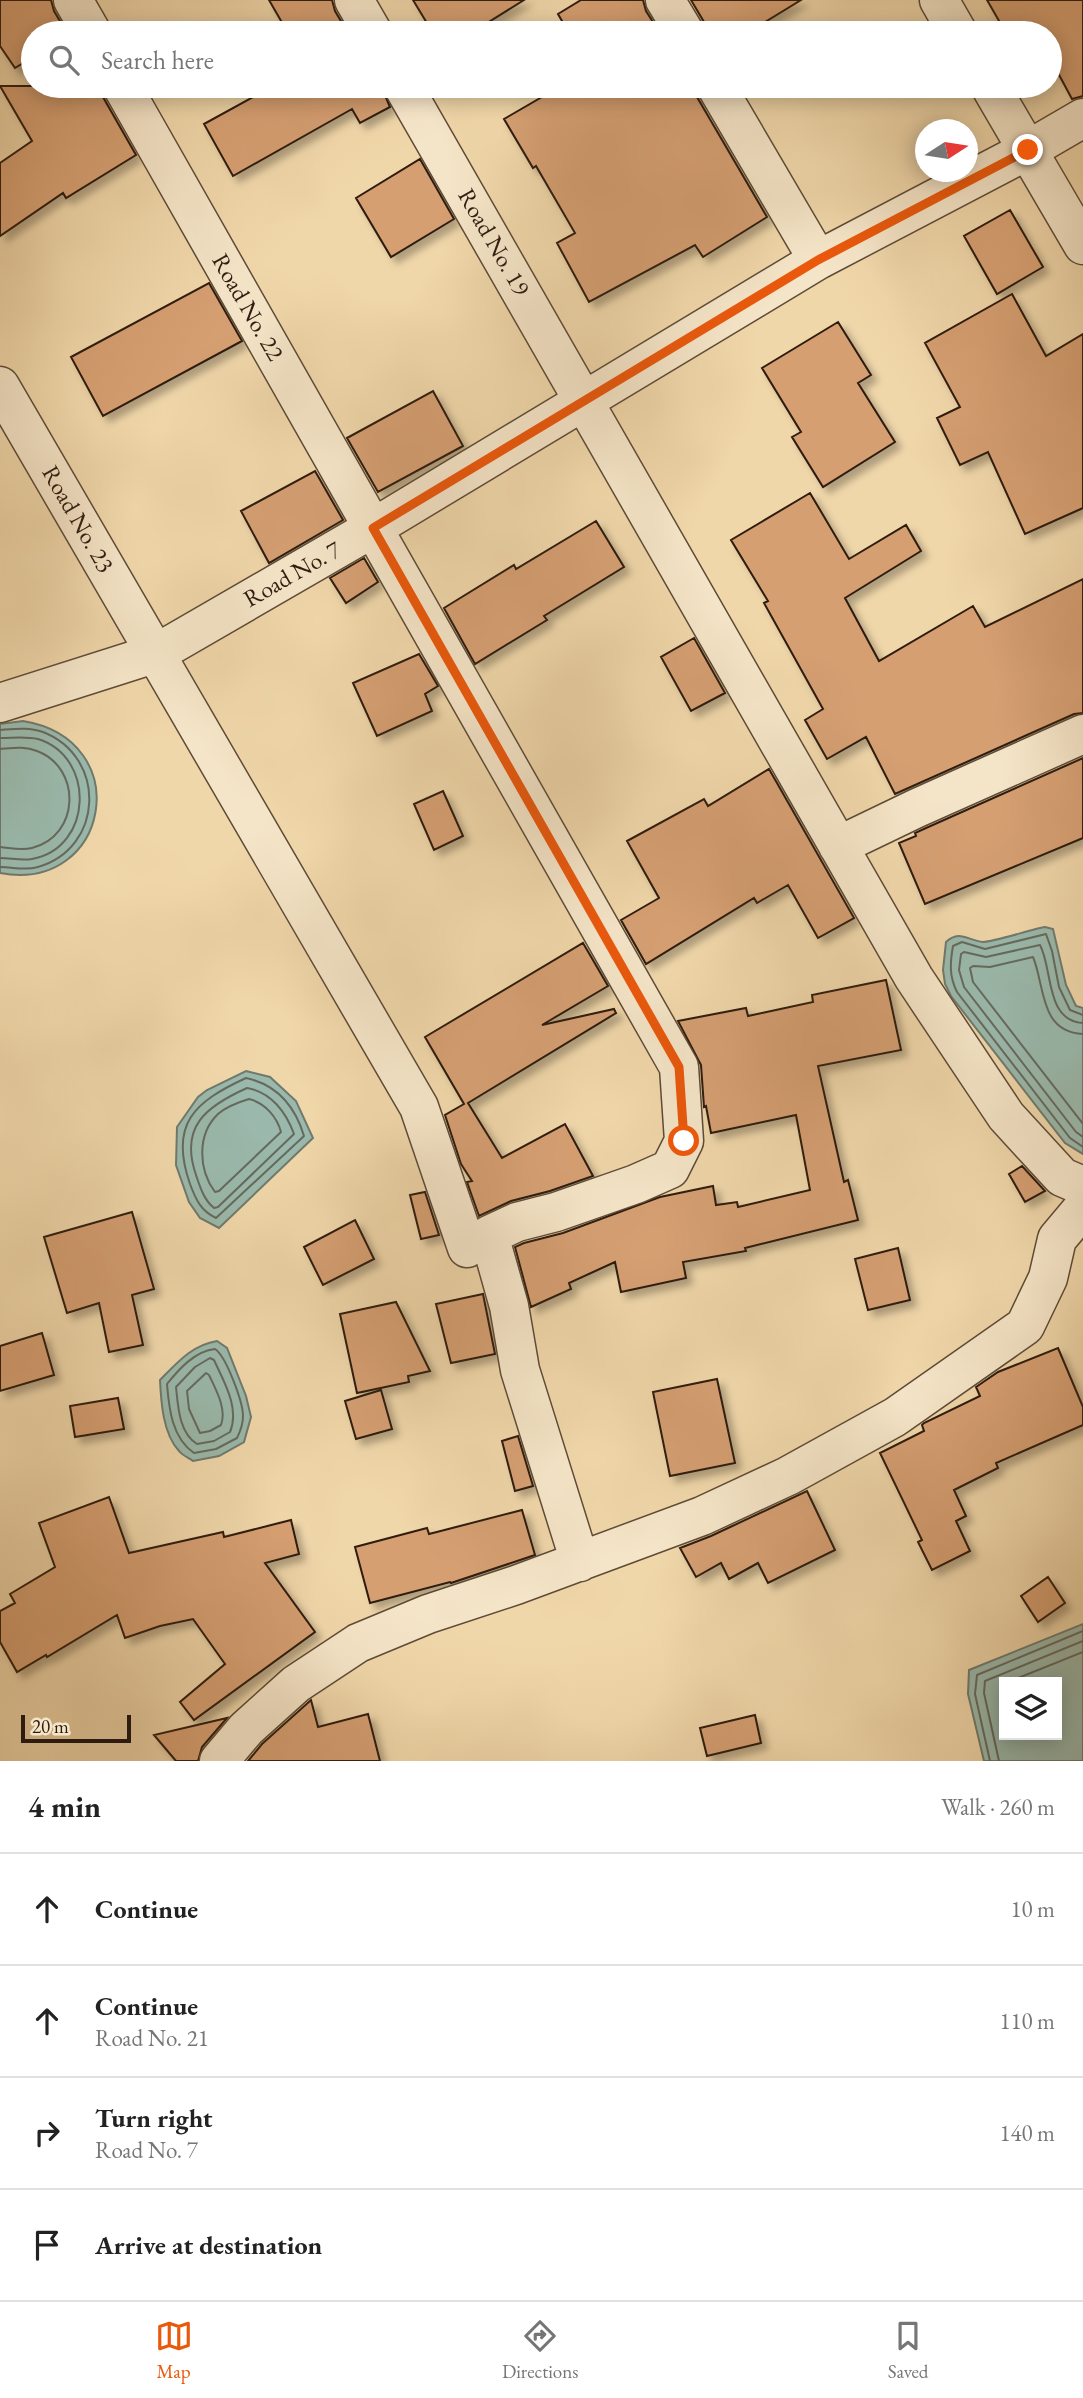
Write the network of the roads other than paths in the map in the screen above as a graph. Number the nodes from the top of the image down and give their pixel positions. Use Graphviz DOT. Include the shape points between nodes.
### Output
graph roads {
  1 [pos="74,0"];
  2 [pos="354,0"];
  3 [pos="665,0"];
  4 [pos="939,0"];
  5 [pos="85,21"];
  6 [pos="366,21"];
  7 [pos="678,21"];
  8 [pos="951,21"];
  9 [pos="129,98"];
  10 [pos="410,98"];
  11 [pos="723,98"];
  12 [pos="997,98"];
  13 [pos="1083,118"];
  14 [pos="1028,150"];
  15 [pos="1083,245"];
  16 [pos="818,260"];
  17 [pos="0,386"];
  18 [pos="584,399"];
  19 [pos="373,528"];
  20 [pos="157,653"];
  21 [pos="0,704"];
  22 [pos="1083,734"];
  23 [pos="838,846"];
  24 [pos="1083,1186"];
  25 [pos="1083,1208"];
  26 [pos="489,1235"];
  27 [pos="580,1562"];
  28 [pos="219,1761"];
  1 -- 5 [label="street"];
  2 -- 6 [label="street"];
  3 -- 7 [label="street"];
  4 -- 8 [label="street"];
  9 -- 19 [label="street, Road No. 22"];
  10 -- 18 [label="street, Road No. 19"];
  11 -- 16 [label="street"];
  12 -- 14 [label="street"];
  13 -- 14 [label="street, Road No. 7"];
  14 -- 15 [label="street"];
  14 -- 16 [label="street, Road No. 7"];
  16 -- 18 [label="street, Road No. 7"];
  17 -- 20 [label="street, Road No. 23"];
  18 -- 19 [label="street, Road No. 7"];
  18 -- 23 [label="street, Road No. 19"];
  19 -- 20 [label="street, Road No. 7"];
  19 -- 26 [label="street, Road No. 22" via="679,1067 684,1141 670,1169"];
  20 -- 21 [label="street, Road No. 7"];
  20 -- 26 [label="street, Road No. 23" via="419,1107 467,1248"];
  22 -- 23 [label="street"];
  23 -- 24 [label="street, Road No. 19" via="914,978 1006,1116 1062,1177"];
  25 -- 27 [label="street" via="1057,1239 1048,1278 1025,1326 963,1371 895,1416 788,1476 702,1516"];
  26 -- 27 [label="street" via="509,1306 520,1370"];
  27 -- 28 [label="street" via="358,1643 296,1684 246,1729"];
}
